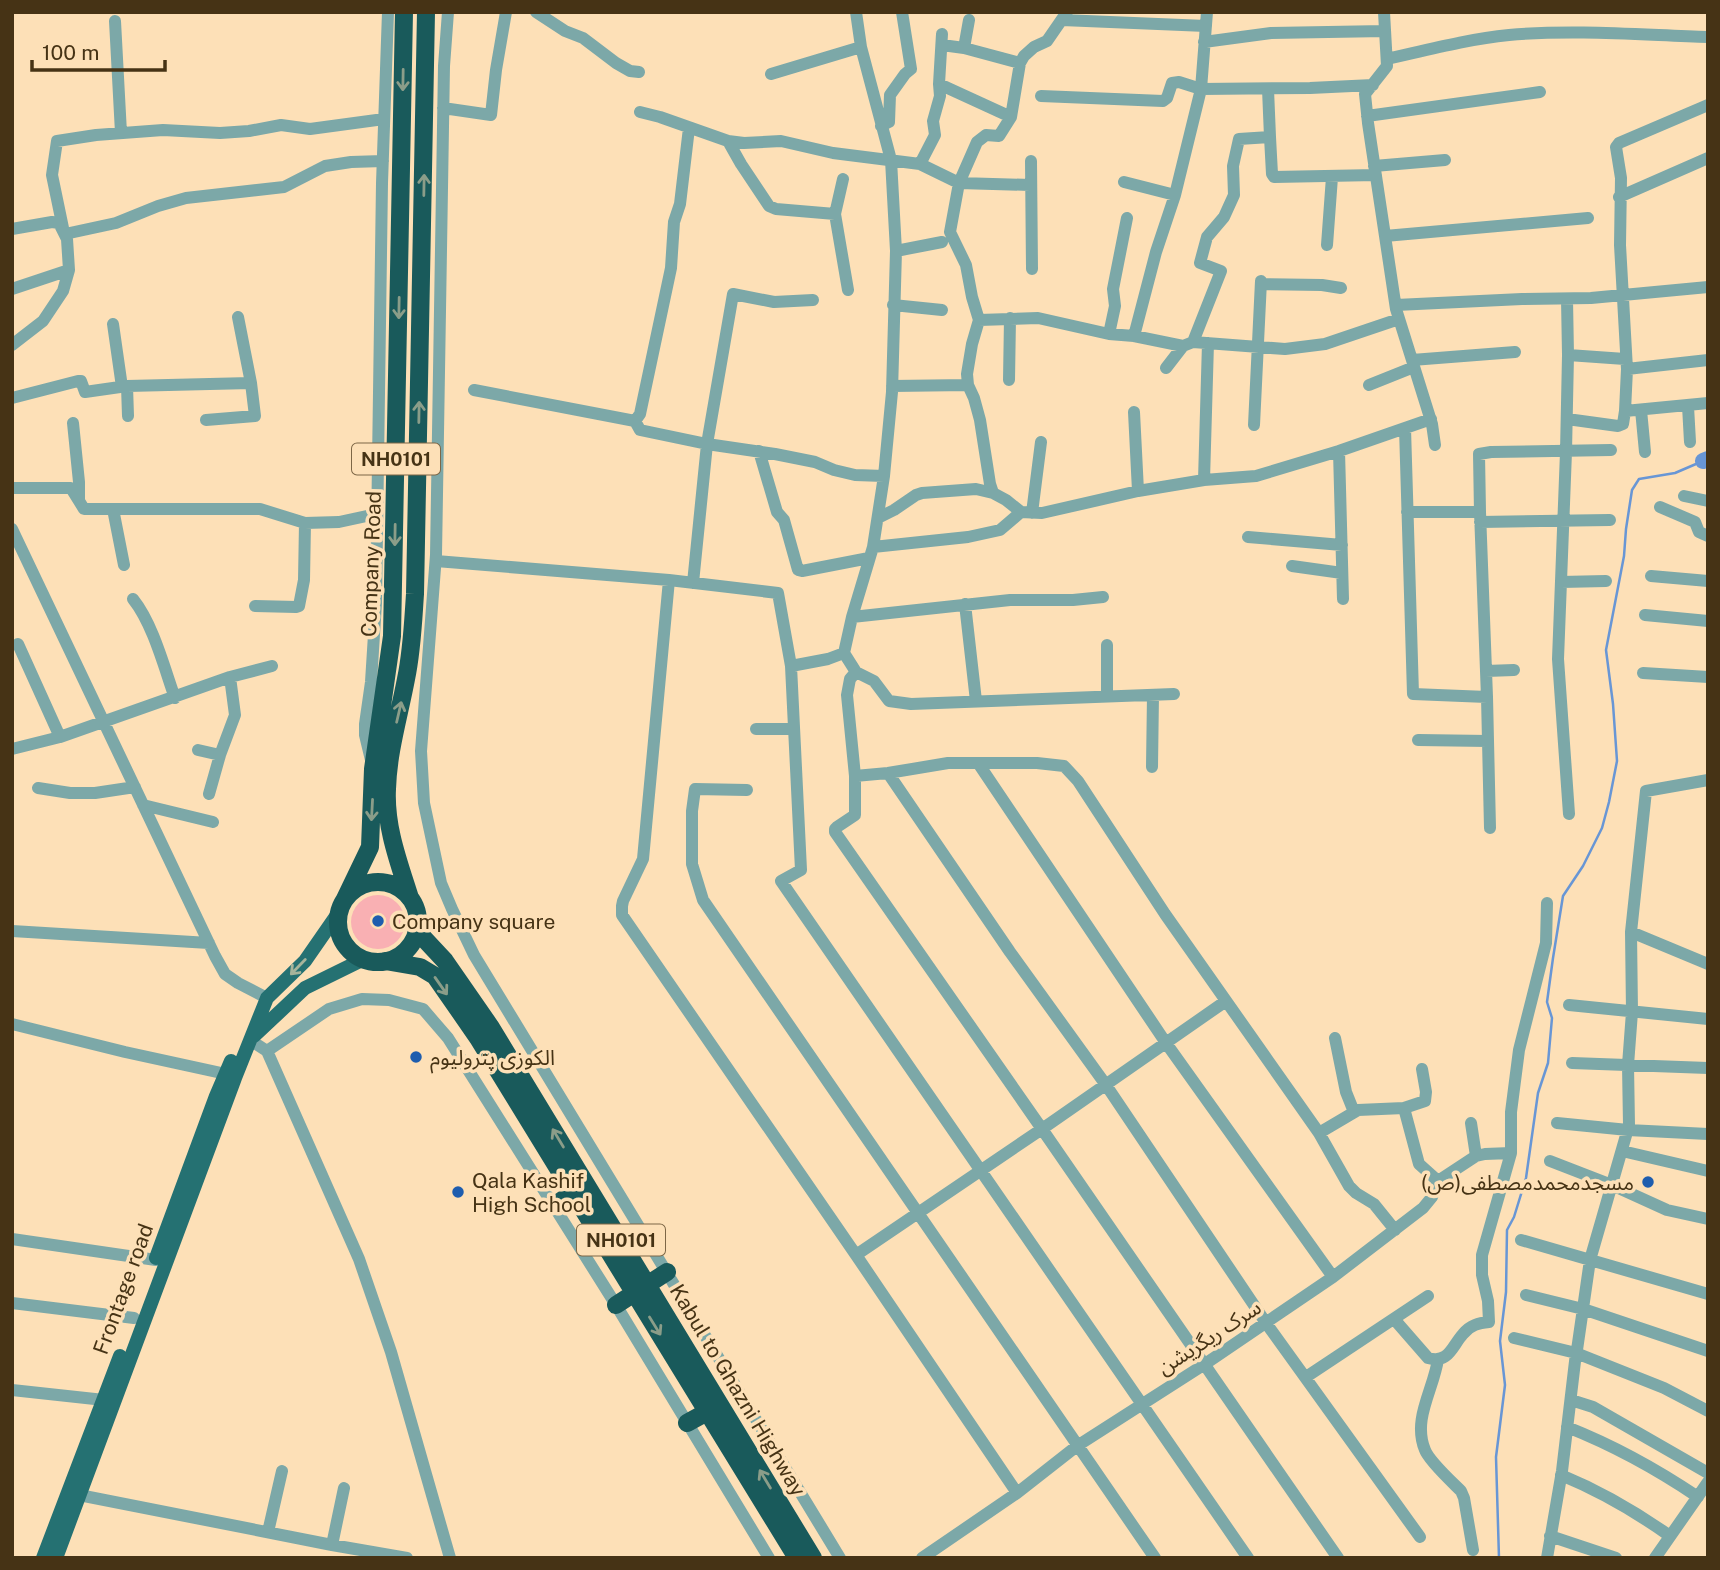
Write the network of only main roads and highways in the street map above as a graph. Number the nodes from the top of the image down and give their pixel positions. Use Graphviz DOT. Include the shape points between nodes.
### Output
graph roads {
  1 [pos="404,12"];
  2 [pos="426,12"];
  3 [pos="410,898"];
  4 [pos="342,906"];
  5 [pos="417,931"];
  6 [pos="364,959"];
  7 [pos="385,961"];
  8 [pos="250,1040"];
  9 [pos="572,1192"];
  10 [pos="554,1206"];
  11 [pos="667,1272"];
  12 [pos="641,1288"];
  13 [pos="616,1305"];
  14 [pos="707,1412"];
  15 [pos="687,1423"];
  16 [pos="43,1558"];
  17 [pos="56,1558"];
  18 [pos="797,1558"];
  19 [pos="813,1558"];
  1 -- 4 [label="highway, Company Road / NH0101, one-way" via="392,636 373,769 370,847"];
  3 -- 2 [label="highway, Company Road / NH0101, one-way" via="391,836 386,790 407,678 414,606"];
  3 -- 4 [label="highway" via="396,886 377,882 359,887"];
  3 -- 5 [label="highway, NH0101"];
  4 -- 6 [label="highway" via="338,920 341,937"];
  4 -- 8 [label="main road, one-way" via="305,961 267,998"];
  5 -- 7 [label="highway" via="405,951"];
  12 -- 5 [label="highway, Kabul to Ghazni Highway / NH0101, one-way" via="490,1026 445,961"];
  6 -- 7 [label="highway, NH0101"];
  6 -- 8 [label="main road" via="305,988"];
  7 -- 9 [label="highway, Kabul to Ghazni Highway / NH0101, one-way" via="420,967 435,976"];
  8 -- 16 [label="main road, Frontage road" via="226,1074"];
  8 -- 17 [label="main road"];
  9 -- 10 [label="highway"];
  9 -- 12 [label="highway, Kabul to Ghazni Highway / NH0101"];
  11 -- 12 [label="highway"];
  12 -- 13 [label="highway"];
  12 -- 14 [label="highway, Kabul to Ghazni Highway / NH0101, one-way"];
  19 -- 12 [label="highway, Kabul to Ghazni Highway / NH0101, one-way"];
  14 -- 15 [label="highway"];
  14 -- 18 [label="highway, Kabul to Ghazni Highway / NH0101"];
}
